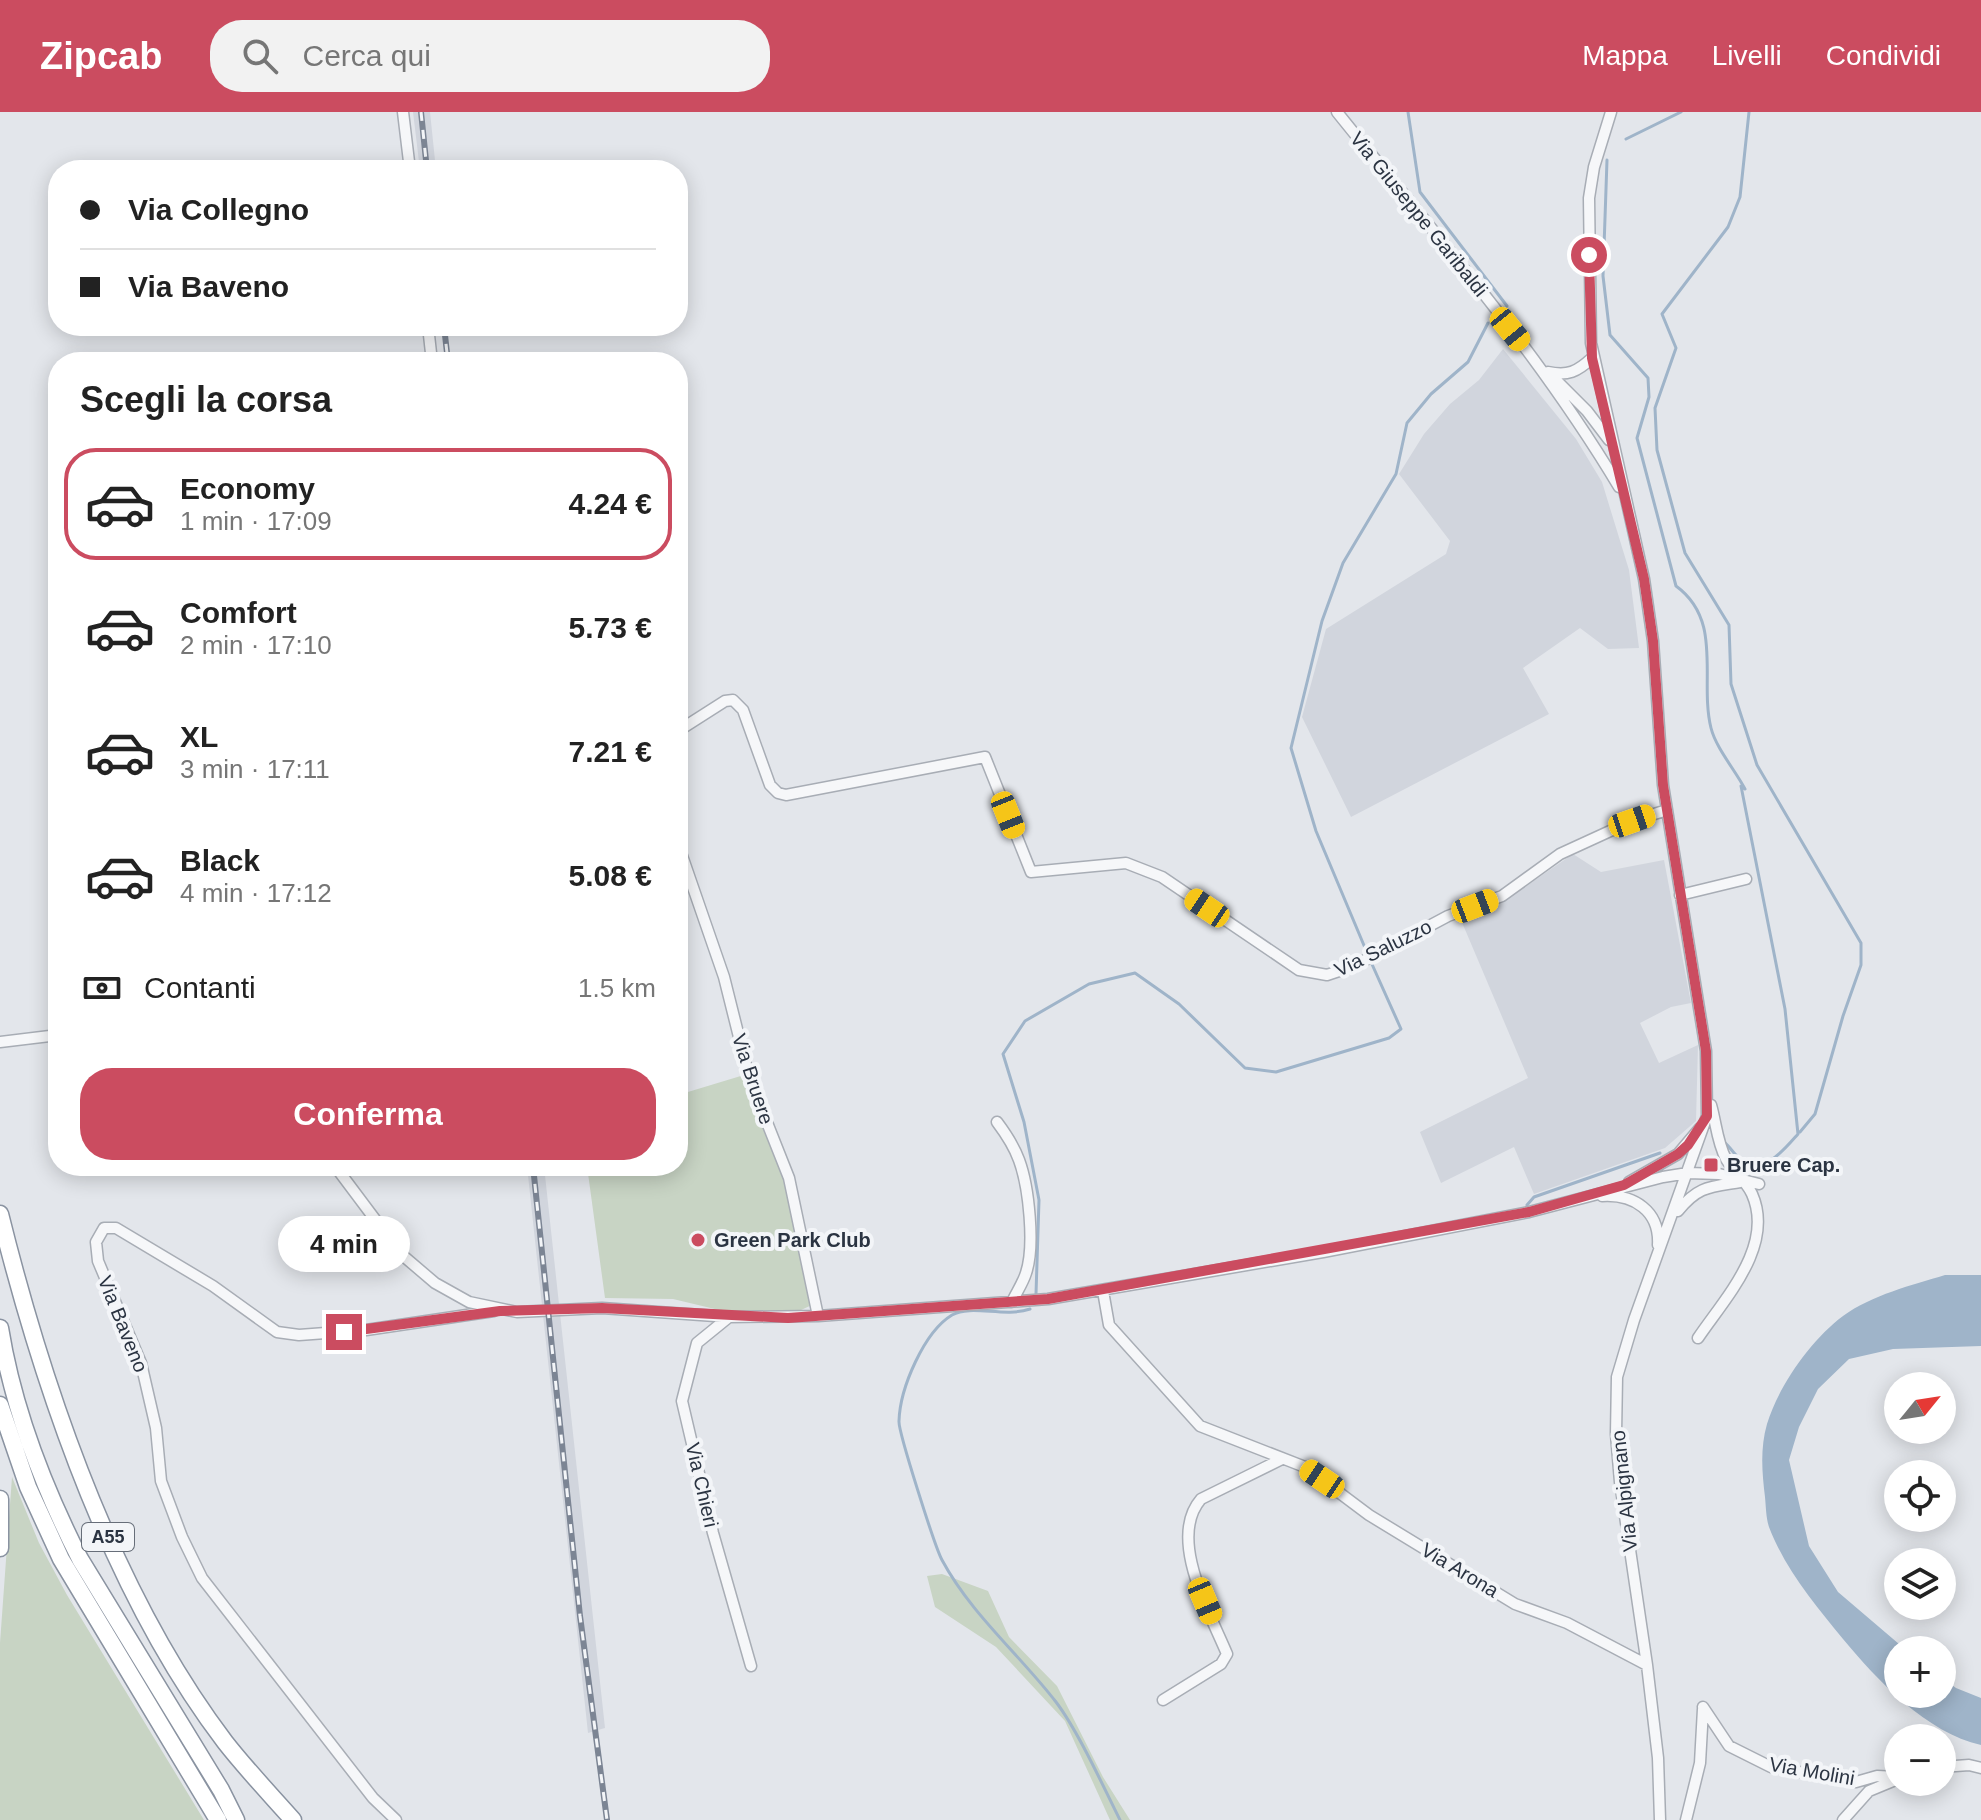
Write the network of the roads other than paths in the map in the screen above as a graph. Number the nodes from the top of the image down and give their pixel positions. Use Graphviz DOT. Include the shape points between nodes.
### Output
graph roads {
  1 [pos="403,112"];
  2 [pos="1337,112"];
  3 [pos="1611,112"];
  4 [pos="409,160"];
  5 [pos="1530,355"];
  6 [pos="1592,358"];
  7 [pos="1548,372"];
  8 [pos="1579,421"];
  9 [pos="1613,444"];
  10 [pos="1624,496"];
  11 [pos="688,725"];
  12 [pos="1667,810"];
  13 [pos="688,873"];
  14 [pos="1746,879"];
  15 [pos="1680,895"];
  16 [pos="48,1036"];
  17 [pos="0,1042"];
  18 [pos="1709,1095"];
  19 [pos="1707,1116"];
  20 [pos="997,1122"];
  21 [pos="1688,1173"];
  22 [pos="342,1176"];
  23 [pos="1743,1181"];
  24 [pos="1759,1184"];
  25 [pos="1624,1185"];
  26 [pos="1580,1198"];
  27 [pos="0,1214"];
  28 [pos="1671,1218"];
  29 [pos="1657,1258"];
  30 [pos="1103,1291"];
  31 [pos="1012,1302"];
  32 [pos="500,1311"];
  33 [pos="818,1316"];
  34 [pos="729,1317"];
  35 [pos="0,1328"];
  36 [pos="1698,1338"];
  37 [pos="0,1405"];
  38 [pos="1282,1459"];
  39 [pos="0,1499"];
  40 [pos="0,1548"];
  41 [pos="1647,1665"];
  42 [pos="751,1666"];
  43 [pos="1163,1700"];
  44 [pos="1956,1766"];
  45 [pos="1981,1768"];
  46 [pos="1884,1777"];
  47 [pos="1884,1784"];
  48 [pos="218,1820"];
  49 [pos="236,1820"];
  50 [pos="293,1820"];
  51 [pos="396,1820"];
  52 [pos="1660,1820"];
  53 [pos="1686,1820"];
  54 [pos="1843,1820"];
  1 -- 4 [label="street"];
  2 -- 5 [label="street, Via Giuseppe Garibaldi"];
  3 -- 6 [label="street" via="1589,198"];
  5 -- 7 [label="street"];
  5 -- 8 [label="street"];
  6 -- 7 [label="street" via="1570,374"];
  6 -- 9 [label="street"];
  7 -- 9 [label="street"];
  8 -- 9 [label="street"];
  8 -- 10 [label="street"];
  9 -- 10 [label="street"];
  10 -- 12 [label="street" via="1653,641"];
  11 -- 12 [label="street, Via Saluzzo" via="733,700 743,710 770,785 786,795 985,757 1031,872 1126,863 1162,877 1299,970 1327,975 1502,896 1560,854"];
  12 -- 15 [label="street"];
  13 -- 33 [label="street, Via Bruere" via="724,977 749,1077 789,1178"];
  14 -- 15 [label="street"];
  15 -- 18 [label="street"];
  16 -- 17 [label="street"];
  18 -- 19 [label="street, Via Alpignano"];
  18 -- 23 [label="street" via="1725,1157"];
  19 -- 21 [label="street, Via Alpignano"];
  19 -- 25 [label="street" via="1678,1154"];
  20 -- 31 [label="street" via="1021,1164 1027,1198 1026,1272"];
  21 -- 23 [label="street"];
  21 -- 25 [label="street"];
  21 -- 28 [label="street, Via Alpignano"];
  22 -- 32 [label="street" via="418,1271 457,1296"];
  23 -- 24 [label="street"];
  23 -- 28 [label="street" via="1705,1187"];
  23 -- 36 [label="street" via="1758,1212 1758,1233 1747,1266"];
  25 -- 26 [label="street"];
  26 -- 29 [label="street" via="1613,1196 1645,1207 1657,1227"];
  26 -- 30 [label="street" via="1451,1228"];
  27 -- 50 [label="highway, A55" via="68,1436 119,1562 201,1707"];
  28 -- 29 [label="street, Via Alpignano"];
  29 -- 41 [label="street, Via Alpignano" via="1617,1377 1620,1482"];
  30 -- 31 [label="street"];
  30 -- 38 [label="street, Via Arona" via="1109,1325 1200,1426"];
  31 -- 33 [label="street"];
  32 -- 34 [label="street" via="602,1308"];
  32 -- 51 [label="street, Via Baveno" via="366,1330 277,1332 116,1228 104,1228 96,1242 98,1261 141,1363 161,1481 202,1578 373,1798"];
  33 -- 34 [label="street"];
  34 -- 42 [label="street, Via Chieri" via="697,1343 682,1401"];
  35 -- 49 [label="highway, A55" via="25,1430 61,1522"];
  37 -- 48 [label="highway, A55" via="28,1487 61,1559"];
  38 -- 41 [label="street, Via Arona" via="1305,1467 1369,1515 1515,1604 1567,1623"];
  38 -- 43 [label="street" via="1201,1499 1192,1509 1188,1536 1193,1575 1227,1654 1221,1664"];
  39 -- 40 [label="highway"];
  41 -- 52 [label="street, Via Alpignano"];
  44 -- 45 [label="street"];
  46 -- 53 [label="street, Via Molini" via="1856,1782 1771,1767 1729,1746 1703,1707 1700,1763"];
  47 -- 54 [label="street, Via Molini" via="1869,1791"];
}
